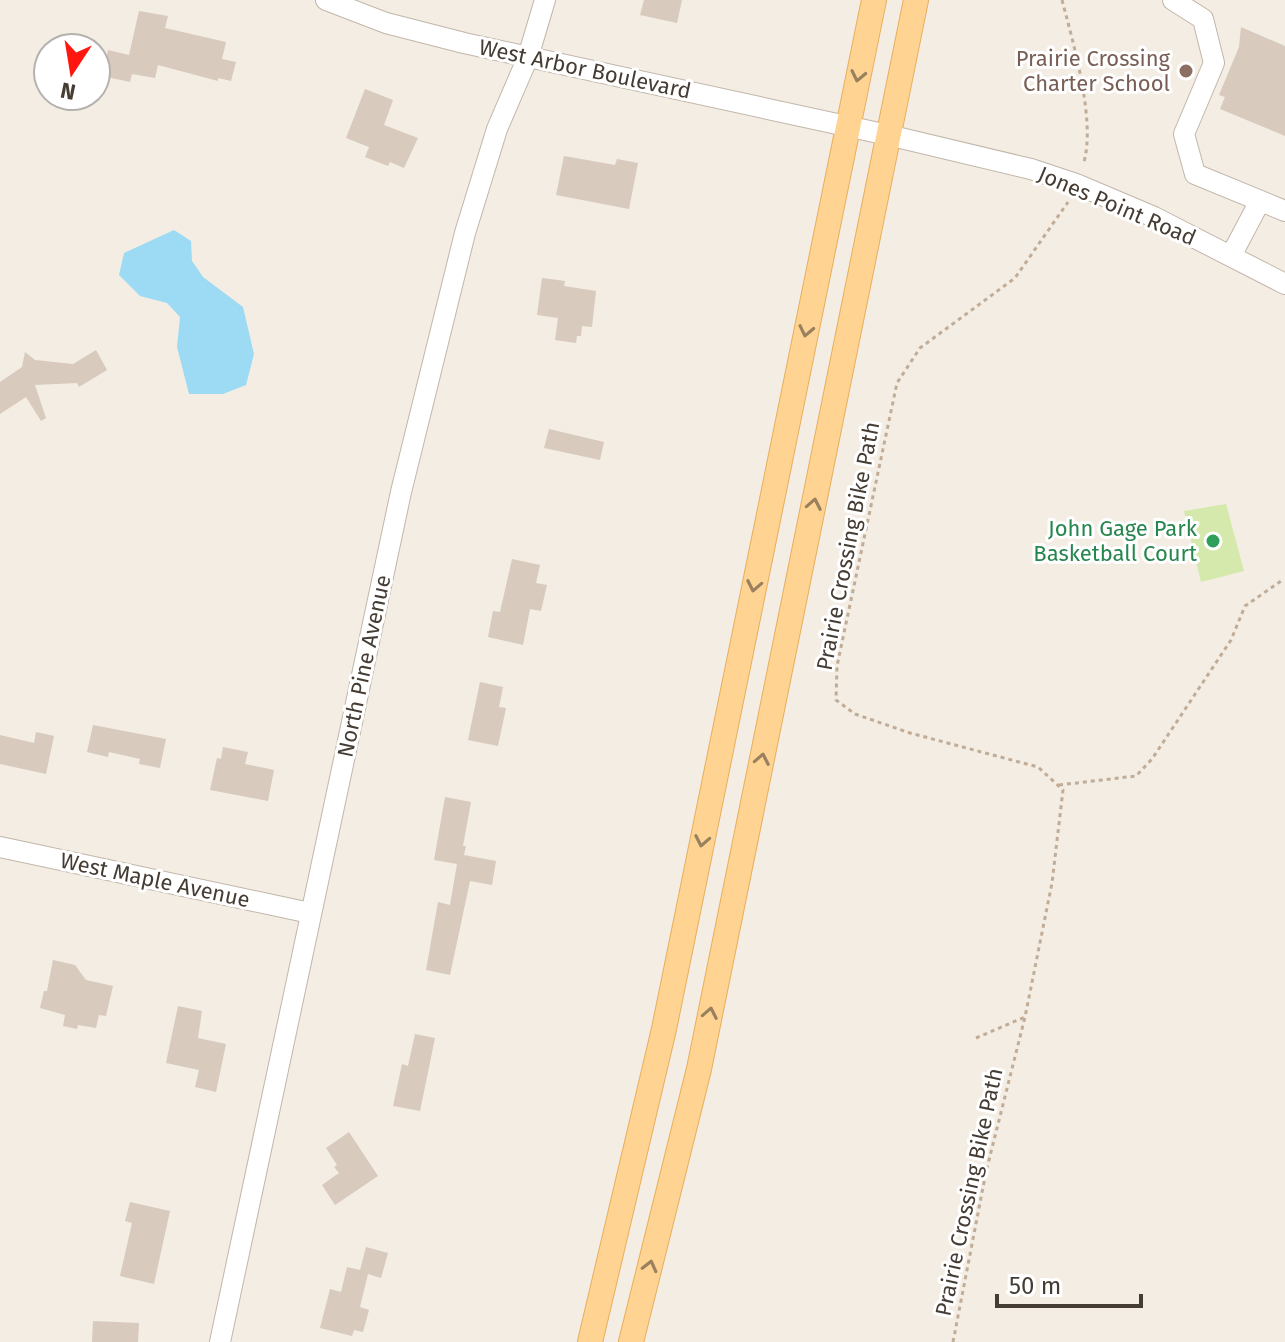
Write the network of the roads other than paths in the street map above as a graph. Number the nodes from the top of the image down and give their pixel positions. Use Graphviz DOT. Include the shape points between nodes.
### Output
graph roads {
  1 [pos="326,0"];
  2 [pos="545,0"];
  3 [pos="874,0"];
  4 [pos="916,0"];
  5 [pos="1173,0"];
  6 [pos="528,57"];
  7 [pos="847,126"];
  8 [pos="888,135"];
  9 [pos="1260,201"];
  10 [pos="1285,211"];
  11 [pos="1231,256"];
  12 [pos="1285,284"];
  13 [pos="0,847"];
  14 [pos="310,913"];
  15 [pos="220,1342"];
  16 [pos="590,1342"];
  17 [pos="631,1342"];
  1 -- 6 [label="street, West Arbor Boulevard" via="386,23"];
  2 -- 6 [label="street, North Pine Avenue"];
  3 -- 7 [label="main road, one-way"];
  4 -- 8 [label="main road"];
  5 -- 9 [label="street" via="1203,19 1214,63 1184,134 1195,174"];
  6 -- 7 [label="street, West Arbor Boulevard"];
  6 -- 14 [label="street, North Pine Avenue" via="497,129 465,233 401,492"];
  7 -- 8 [label="street, Jones Point Road"];
  7 -- 16 [label="main road, one-way" via="664,1029"];
  8 -- 11 [label="street, Jones Point Road" via="1076,184"];
  17 -- 8 [label="main road, one-way" via="699,1069"];
  9 -- 10 [label="street"];
  9 -- 11 [label="street"];
  11 -- 12 [label="street, Jones Point Road"];
  13 -- 14 [label="street, West Maple Avenue"];
  14 -- 15 [label="street, North Pine Avenue"];
}
